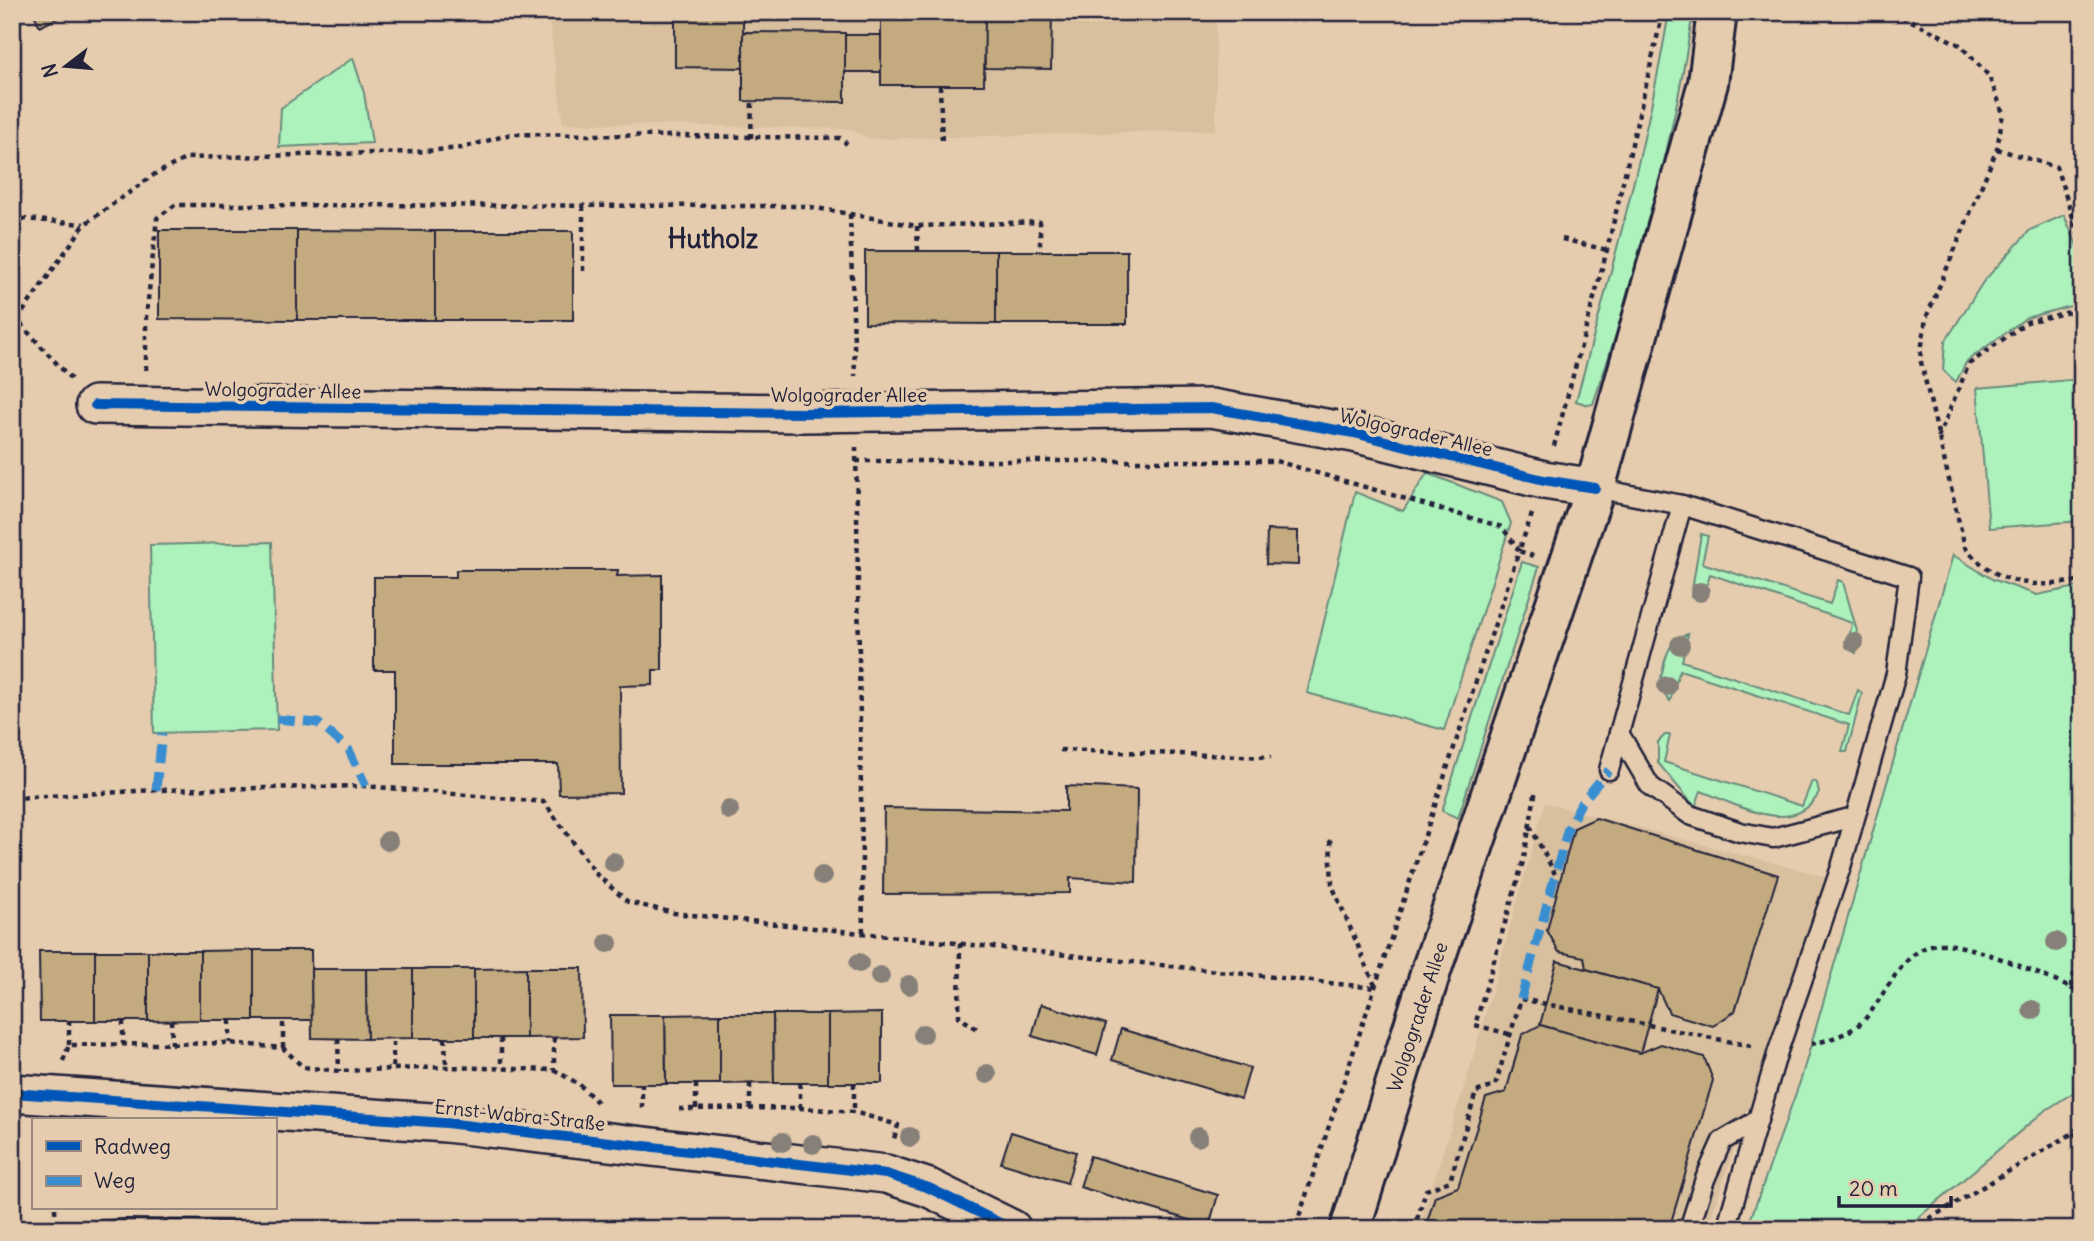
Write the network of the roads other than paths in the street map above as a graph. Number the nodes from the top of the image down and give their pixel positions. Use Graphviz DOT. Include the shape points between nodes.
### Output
graph roads {
  1 [pos="1717,12"];
  2 [pos="95,405"];
  3 [pos="1595,488"];
  4 [pos="1682,505"];
  5 [pos="1619,733"];
  6 [pos="1609,770"];
  7 [pos="1854,817"];
  8 [pos="12,1093"];
  9 [pos="1758,1120"];
  10 [pos="1012,1229"];
  11 [pos="1350,1229"];
  12 [pos="1689,1229"];
  13 [pos="1726,1229"];
  1 -- 3 [label="main road, Wolgograder Allee" via="1708,83"];
  2 -- 3 [label="street, Wolgograder Allee" via="856,412 1211,408 1353,433 1544,481"];
  3 -- 4 [label="lane"];
  3 -- 11 [label="main road, Wolgograder Allee" via="1432,968"];
  4 -- 5 [label="lane"];
  4 -- 7 [label="lane" via="1909,577 1896,674"];
  5 -- 6 [label="lane"];
  5 -- 7 [label="lane" via="1650,786 1690,815 1773,838"];
  7 -- 9 [label="lane"];
  8 -- 10 [label="street, Ernst-Wabra-Straße" via="446,1124 603,1126 886,1174 929,1188"];
  9 -- 12 [label="lane" via="1722,1141"];
  9 -- 13 [label="lane"];
}
